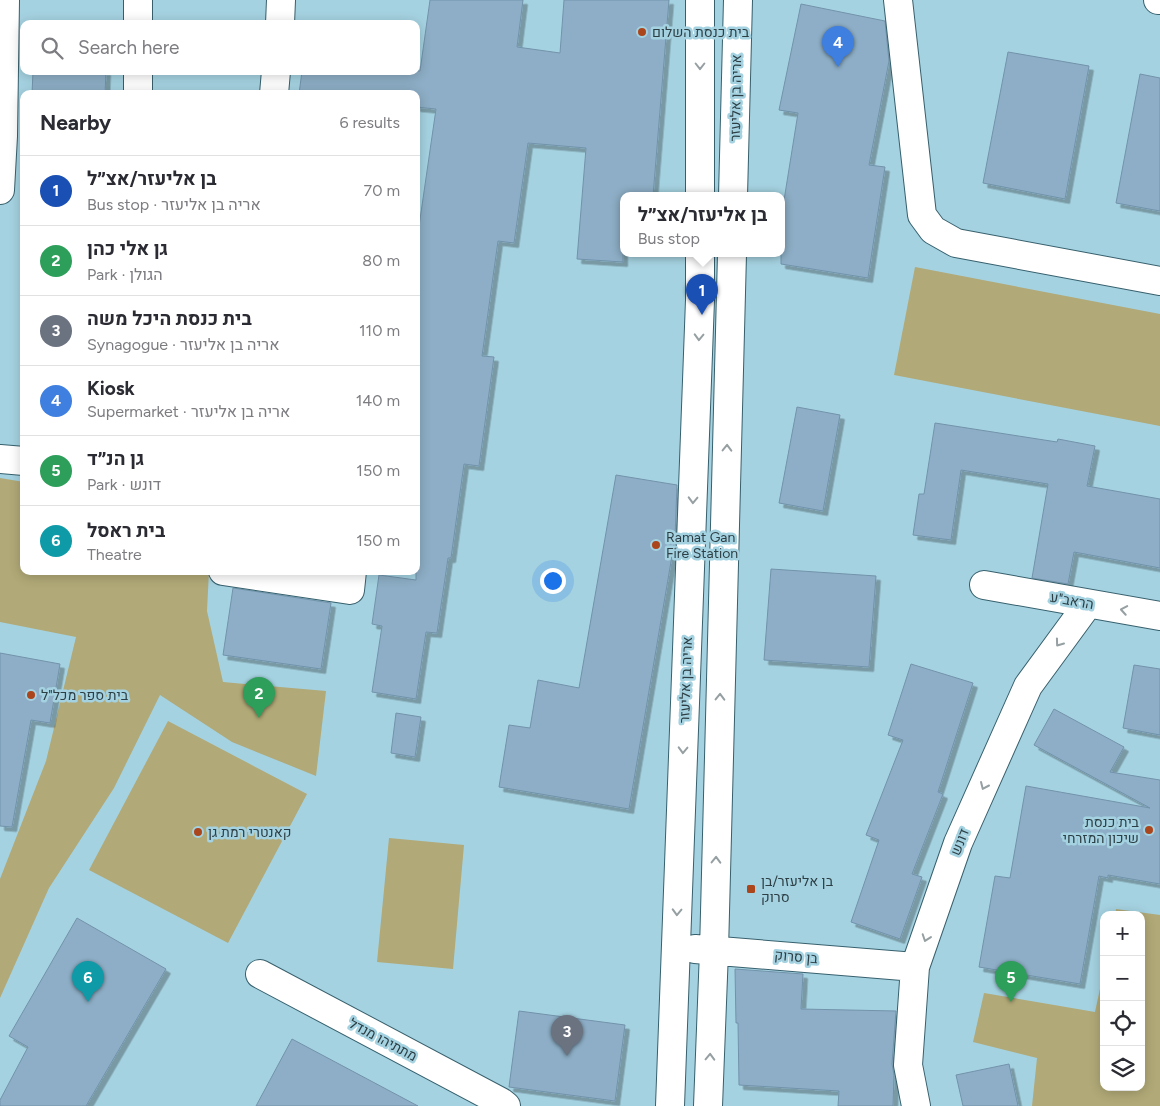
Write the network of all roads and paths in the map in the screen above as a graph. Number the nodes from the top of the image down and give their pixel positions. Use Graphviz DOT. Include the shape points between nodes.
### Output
graph roads {
  1 [pos="5,0"];
  2 [pos="138,0"];
  3 [pos="282,0"];
  4 [pos="700,0"];
  5 [pos="738,0"];
  6 [pos="898,0"];
  7 [pos="138,20"];
  8 [pos="280,20"];
  9 [pos="138,75"];
  10 [pos="276,75"];
  11 [pos="138,90"];
  12 [pos="274,90"];
  13 [pos="0,190"];
  14 [pos="700,192"];
  15 [pos="733,192"];
  16 [pos="700,257"];
  17 [pos="732,257"];
  18 [pos="1160,281"];
  19 [pos="0,459"];
  20 [pos="20,460"];
  21 [pos="271,575"];
  22 [pos="351,580"];
  23 [pos="984,585"];
  24 [pos="1088,604"];
  25 [pos="1160,616"];
  26 [pos="676,946"];
  27 [pos="714,951"];
  28 [pos="915,967"];
  29 [pos="260,974"];
  30 [pos="506,1106"];
  31 [pos="670,1106"];
  32 [pos="708,1106"];
  33 [pos="916,1106"];
  1 -- 13 [label="street"];
  2 -- 7 [label="street"];
  3 -- 8 [label="street"];
  4 -- 14 [label="street, one-way"];
  5 -- 15 [label="street, אריה בן אליעזר"];
  6 -- 18 [label="street" via="922,215 933,230 956,243"];
  9 -- 11 [label="street"];
  10 -- 12 [label="street"];
  16 -- 26 [label="street, אריה בן אליעזר, one-way"];
  27 -- 17 [label="street, one-way"];
  19 -- 20 [label="street"];
  21 -- 22 [label="street"];
  23 -- 24 [label="street, הראב\"ע"];
  25 -- 24 [label="street, הראב\"ע, one-way"];
  24 -- 28 [label="street, דונש, one-way" via="1028,686 958,843"];
  26 -- 27 [label="street, בן סרוק"];
  26 -- 31 [label="street, אריה בן אליעזר"];
  27 -- 28 [label="street, בן סרוק"];
  32 -- 27 [label="street, one-way"];
  28 -- 33 [label="street, דונש" via="908,1065"];
  29 -- 30 [label="street, מתתיהו מנדל"];
}
